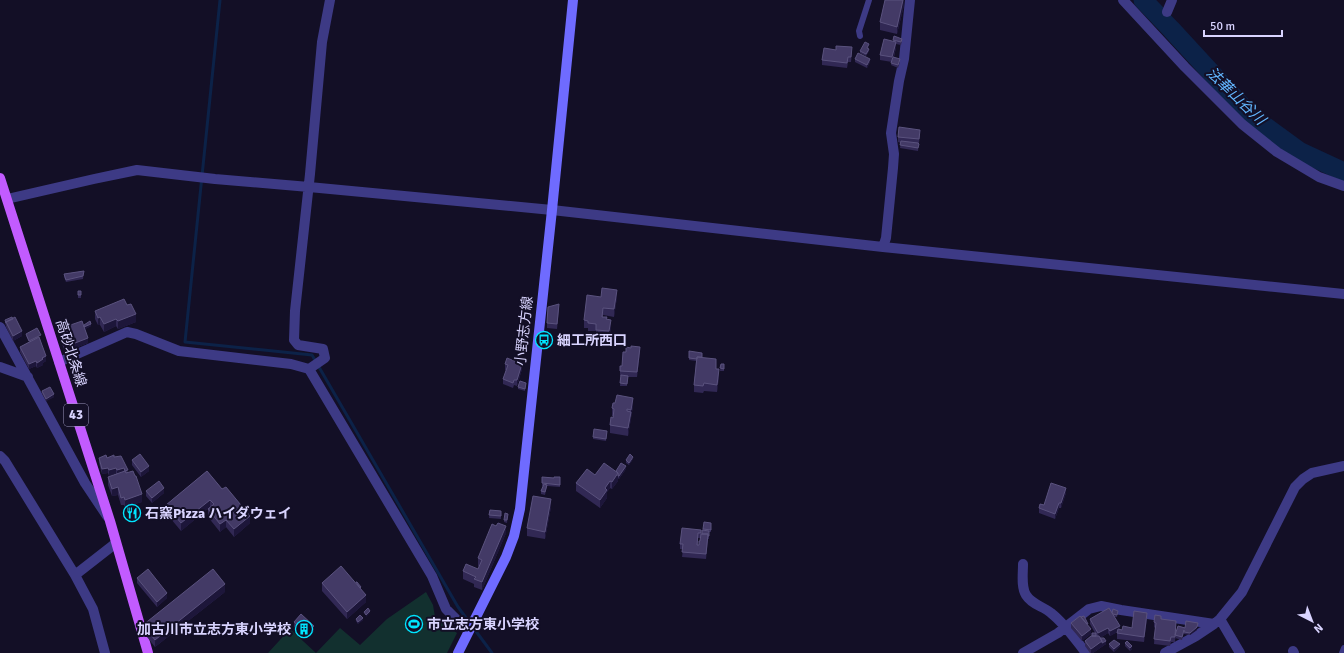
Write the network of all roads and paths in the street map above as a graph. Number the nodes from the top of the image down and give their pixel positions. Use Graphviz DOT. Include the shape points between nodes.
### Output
graph roads {
  1 [pos="330,0"];
  2 [pos="573,0"];
  3 [pos="868,0"];
  4 [pos="910,0"];
  5 [pos="1123,0"];
  6 [pos="1172,0"];
  7 [pos="1167,12"];
  8 [pos="860,36"];
  9 [pos="0,178"];
  10 [pos="308,186"];
  11 [pos="1344,186"];
  12 [pos="7,199"];
  13 [pos="552,210"];
  14 [pos="883,247"];
  15 [pos="1344,294"];
  16 [pos="0,327"];
  17 [pos="59,362"];
  18 [pos="0,367"];
  19 [pos="309,369"];
  20 [pos="28,377"];
  21 [pos="0,456"];
  22 [pos="1344,466"];
  23 [pos="110,521"];
  24 [pos="116,543"];
  25 [pos="1023,564"];
  26 [pos="75,575"];
  27 [pos="1217,621"];
  28 [pos="1066,628"];
  29 [pos="470,629"];
  30 [pos="1344,648"];
  31 [pos="105,653"];
  32 [pos="148,653"];
  33 [pos="458,653"];
  34 [pos="1023,653"];
  35 [pos="1086,653"];
  36 [pos="1166,653"];
  37 [pos="1240,653"];
  38 [pos="1342,653"];
  1 -- 10 [label="street" via="322,42"];
  2 -- 13 [label="main road, 小野志方線"];
  3 -- 8 [label="lane" via="859,31"];
  4 -- 14 [label="street" via="904,59 891,133 894,154"];
  5 -- 11 [label="street" via="1242,124 1277,152 1319,177"];
  6 -- 7 [label="street"];
  9 -- 12 [label="main road, 高砂北条線 / 43"];
  10 -- 12 [label="street" via="137,170"];
  10 -- 13 [label="street"];
  10 -- 19 [label="street" via="294,340 298,345 323,349 324,358"];
  12 -- 17 [label="main road, 高砂北条線 / 43"];
  13 -- 14 [label="street"];
  13 -- 29 [label="main road, 小野志方線" via="520,508 506,557"];
  14 -- 15 [label="street"];
  16 -- 20 [label="street"];
  17 -- 19 [label="street" via="127,332 179,351 291,364"];
  17 -- 23 [label="main road, 高砂北条線 / 43"];
  18 -- 20 [label="street"];
  19 -- 29 [label="street" via="432,576 446,609"];
  20 -- 23 [label="street" via="85,483"];
  21 -- 26 [label="street"];
  22 -- 27 [label="street" via="1312,473 1295,487 1242,592"];
  23 -- 24 [label="main road, 高砂北条線 / 43"];
  24 -- 26 [label="street"];
  24 -- 32 [label="main road, 高砂北条線 / 43"];
  25 -- 28 [label="street" via="1025,594 1034,604 1050,612"];
  26 -- 31 [label="street" via="93,609"];
  27 -- 28 [label="street" via="1101,606 1089,608"];
  27 -- 36 [label="street"];
  27 -- 37 [label="street"];
  28 -- 34 [label="street"];
  28 -- 35 [label="street"];
  29 -- 33 [label="main road, 小野志方線"];
  30 -- 38 [label="lane"];
}
